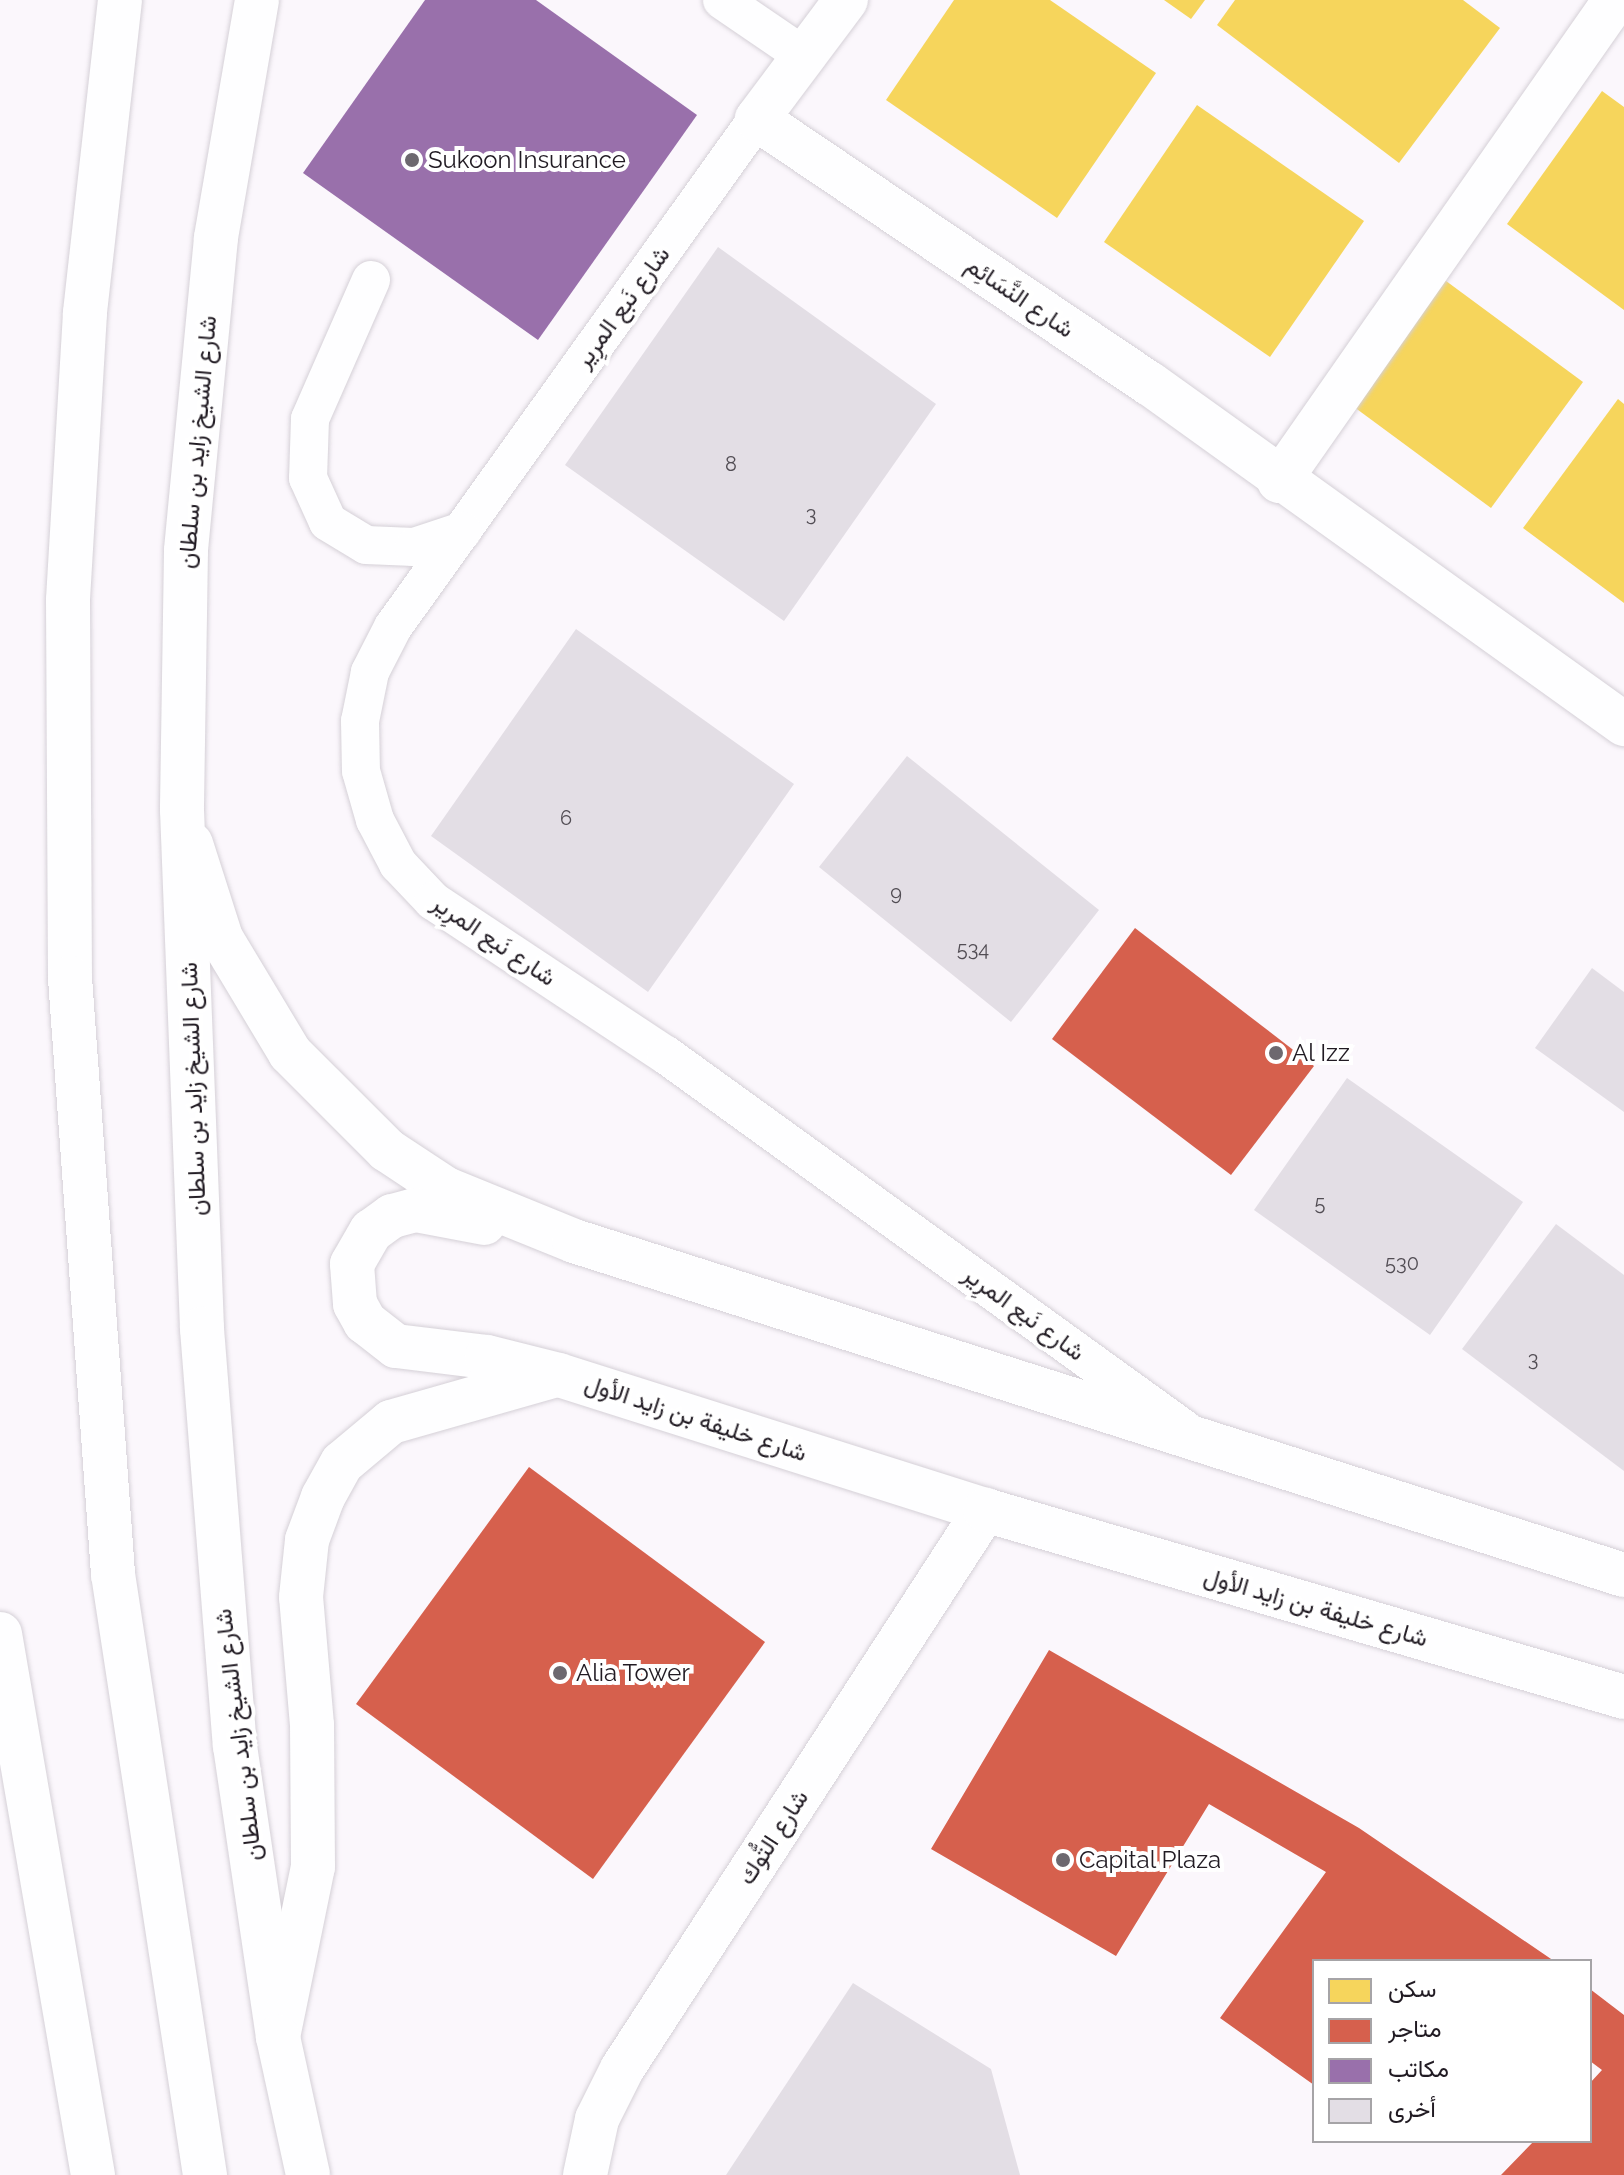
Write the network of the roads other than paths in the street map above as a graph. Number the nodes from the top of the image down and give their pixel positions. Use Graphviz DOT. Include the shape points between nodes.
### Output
graph roads {
  1 [pos="120,0"];
  2 [pos="257,0"];
  3 [pos="722,0"];
  4 [pos="846,0"];
  5 [pos="1615,0"];
  6 [pos="804,56"];
  7 [pos="757,119"];
  8 [pos="371,280"];
  9 [pos="1279,481"];
  10 [pos="462,531"];
  11 [pos="1624,724"];
  12 [pos="182,810"];
  13 [pos="574,1241"];
  14 [pos="559,1375"];
  15 [pos="1195,1436"];
  16 [pos="985,1510"];
  17 [pos="1624,1575"];
  18 [pos="0,1634"];
  19 [pos="1624,1697"];
  20 [pos="278,2037"];
  21 [pos="93,2175"];
  22 [pos="205,2175"];
  23 [pos="308,2175"];
  24 [pos="585,2175"];
  1 -- 22 [label="main road" via="85,313 68,600 70,978 113,1574"];
  2 -- 12 [label="main road, شارع الشيخ زايد بن سلطان" via="216,238 189,520"];
  3 -- 6 [label="lane"];
  4 -- 6 [label="main road, شارع نَبع المرِير"];
  5 -- 9 [label="main road"];
  6 -- 7 [label="main road, شارع نَبع المرِير"];
  7 -- 9 [label="main road, شارع النَّسَائِم" via="1149,383"];
  7 -- 10 [label="lane, شارع نَبع المرِير"];
  8 -- 10 [label="lane" via="310,419 308,478 328,522 366,545 414,547"];
  9 -- 11 [label="main road, شارع النَّسَائِم"];
  10 -- 15 [label="lane, شارع نَبع المرِير" via="393,627 370,672 360,721 361,771 375,820 398,864 433,901 666,1055"];
  12 -- 13 [label="main road" via="221,938 252,998 317,1083 387,1150 446,1189"];
  12 -- 20 [label="main road, شارع الشيخ زايد بن سلطان" via="211,1482 235,1746"];
  13 -- 14 [label="main road" via="415,1210 392,1216 371,1231 352,1264 355,1304 382,1338 418,1351 487,1357"];
  13 -- 15 [label="main road"];
  14 -- 16 [label="main road, شارع خليفة بن زايد الأول"];
  14 -- 20 [label="main road, شارع خليفة بن زايد الأول" via="391,1422 342,1463 323,1497 307,1540 301,1597 312,1725 313,1867"];
  15 -- 17 [label="main road"];
  16 -- 19 [label="main road, شارع خليفة بن زايد الأول"];
  16 -- 24 [label="main road, شارع التُّوك" via="622,2069 597,2119"];
  18 -- 21 [label="main road"];
  20 -- 23 [label="main road, شارع الشيخ زايد بن سلطان"];
}
